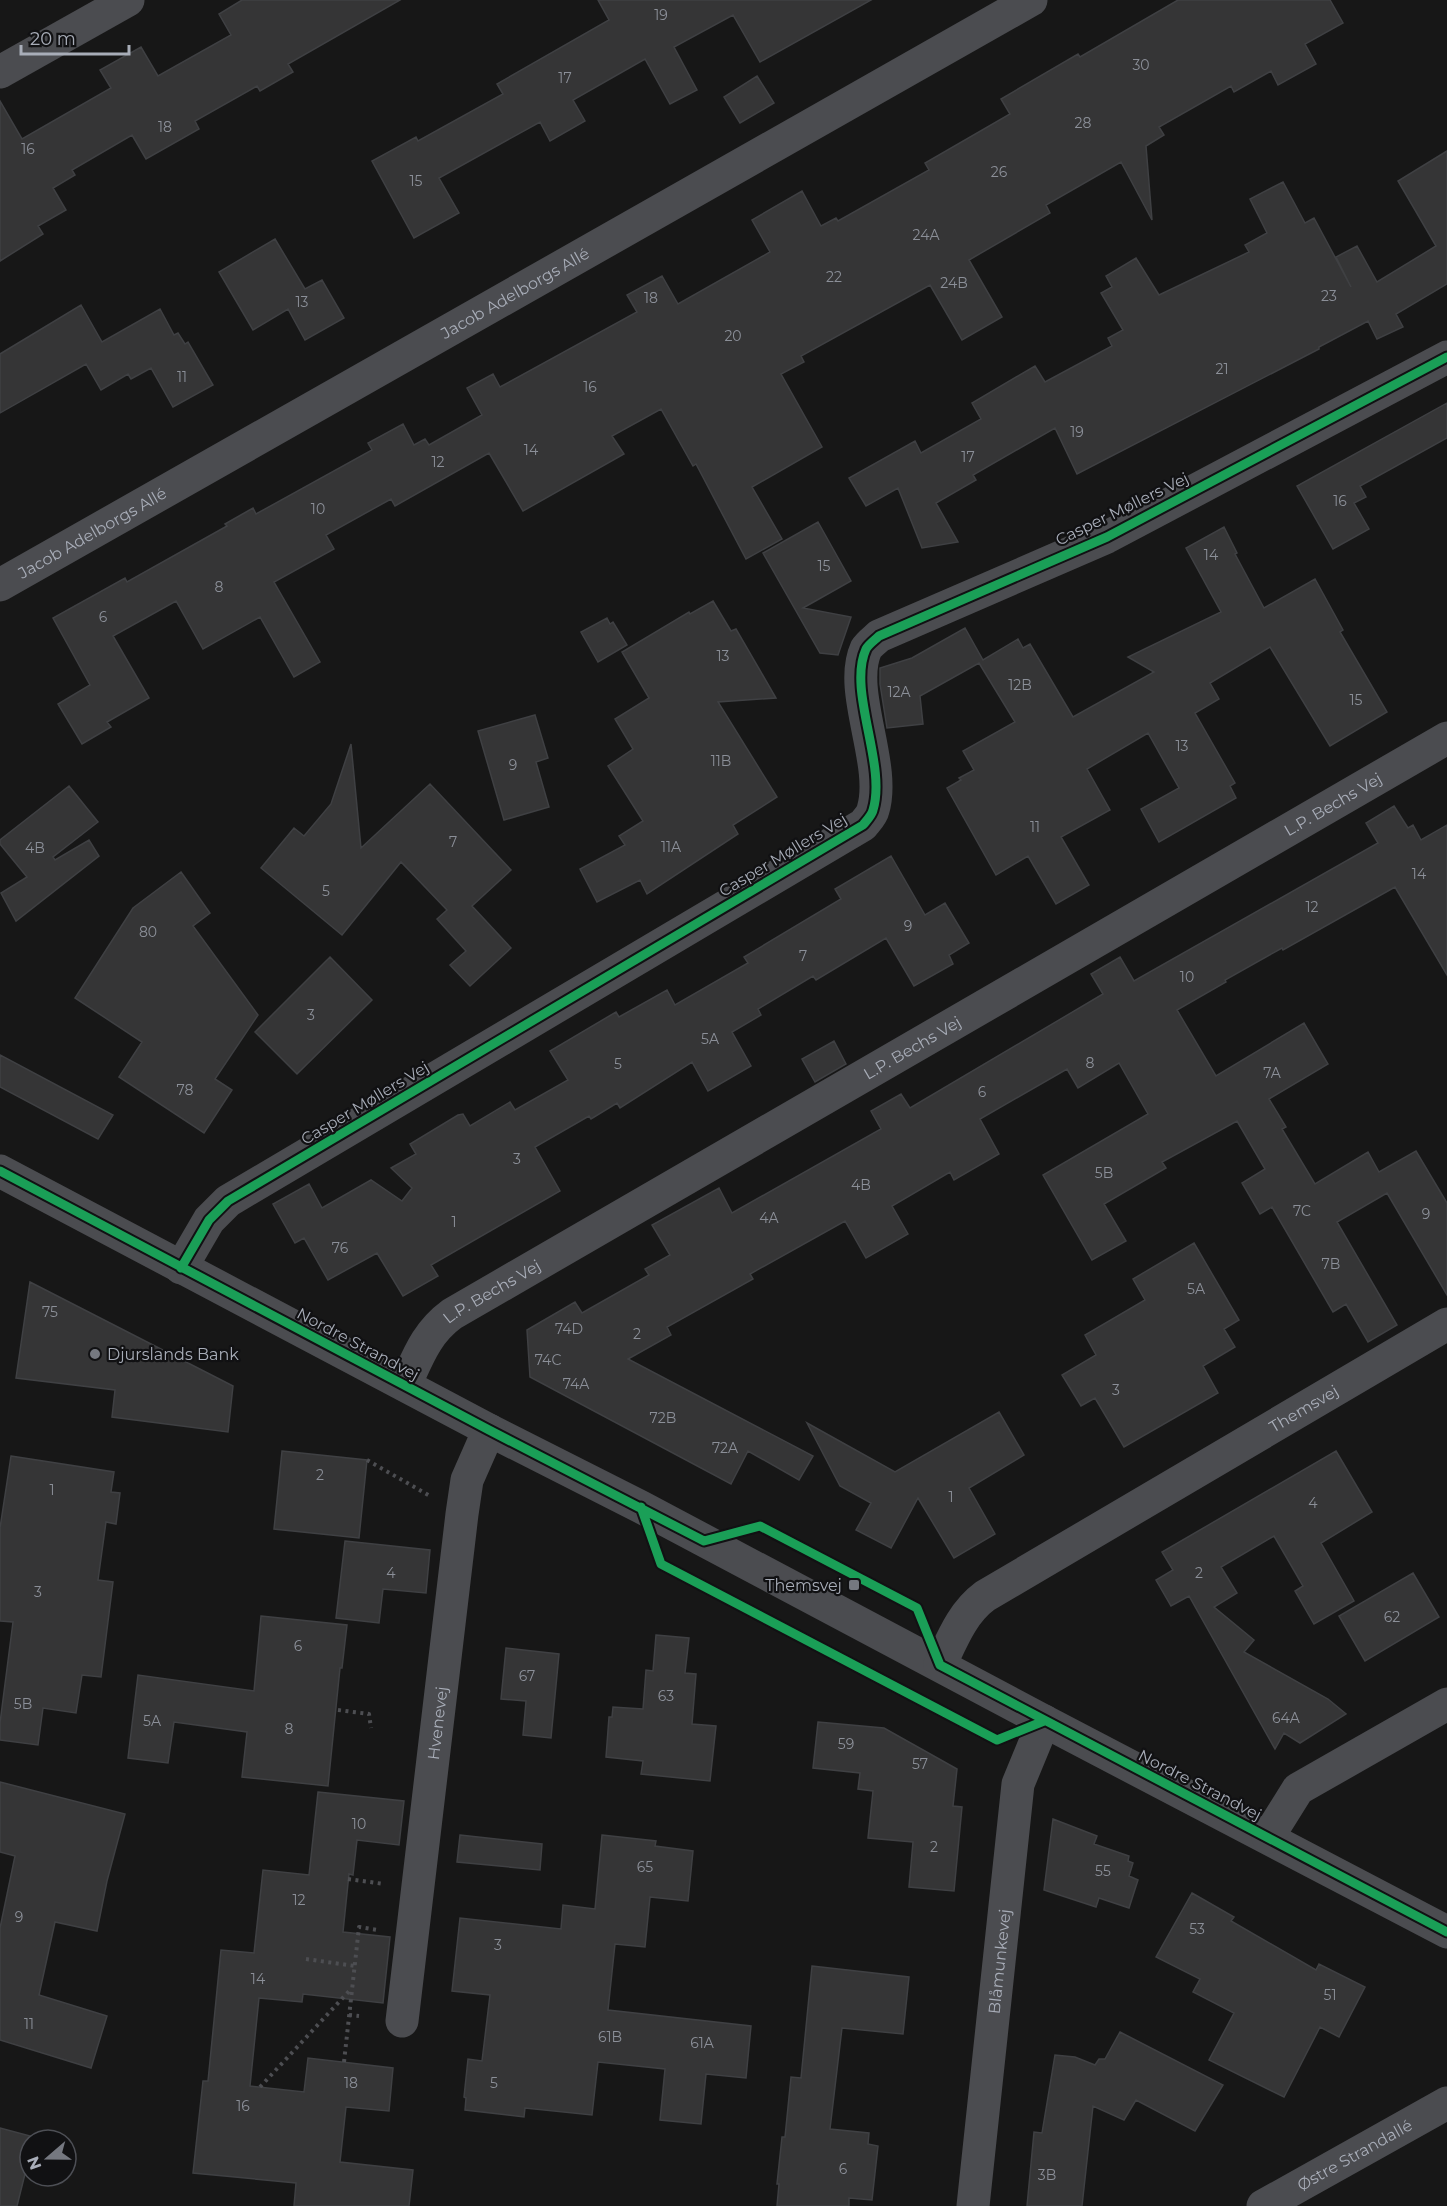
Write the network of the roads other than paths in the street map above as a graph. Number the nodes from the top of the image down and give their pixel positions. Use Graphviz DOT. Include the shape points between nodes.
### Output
graph roads {
  1 [pos="128,0"];
  2 [pos="1031,0"];
  3 [pos="0,72"];
  4 [pos="1447,357"];
  5 [pos="0,585"];
  6 [pos="1447,738"];
  7 [pos="1,1174"];
  8 [pos="181,1268"];
  9 [pos="1447,1324"];
  10 [pos="405,1385"];
  11 [pos="489,1430"];
  12 [pos="939,1665"];
  13 [pos="1447,1704"];
  14 [pos="1044,1721"];
  15 [pos="1268,1838"];
  16 [pos="1447,1932"];
  17 [pos="402,2022"];
  18 [pos="1447,2103"];
  19 [pos="973,2206"];
  20 [pos="1263,2206"];
  1 -- 3 [label="street"];
  2 -- 5 [label="street, Jacob Adelborgs Allé"];
  4 -- 8 [label="street, Casper Møllers Vej" via="1107,537 879,636 867,646 862,663 876,796 873,812 863,825 228,1201 209,1220"];
  6 -- 10 [label="street, L.P. Bechs Vej" via="452,1314 429,1335"];
  7 -- 8 [label="street, Nordre Strandvej"];
  8 -- 10 [label="street, Nordre Strandvej"];
  9 -- 12 [label="street, Themsvej" via="985,1596 965,1615"];
  10 -- 11 [label="street, Nordre Strandvej"];
  11 -- 12 [label="street, Nordre Strandvej"];
  11 -- 17 [label="street, Hvenevej" via="467,1480 462,1514"];
  12 -- 14 [label="street, Nordre Strandvej"];
  13 -- 15 [label="street, Nordre Strandvej" via="1298,1789"];
  14 -- 15 [label="street, Nordre Strandvej"];
  14 -- 19 [label="street, Blåmunkevej" via="1018,1784"];
  15 -- 16 [label="street, Nordre Strandvej"];
  18 -- 20 [label="street, Østre Strandallé"];
}
